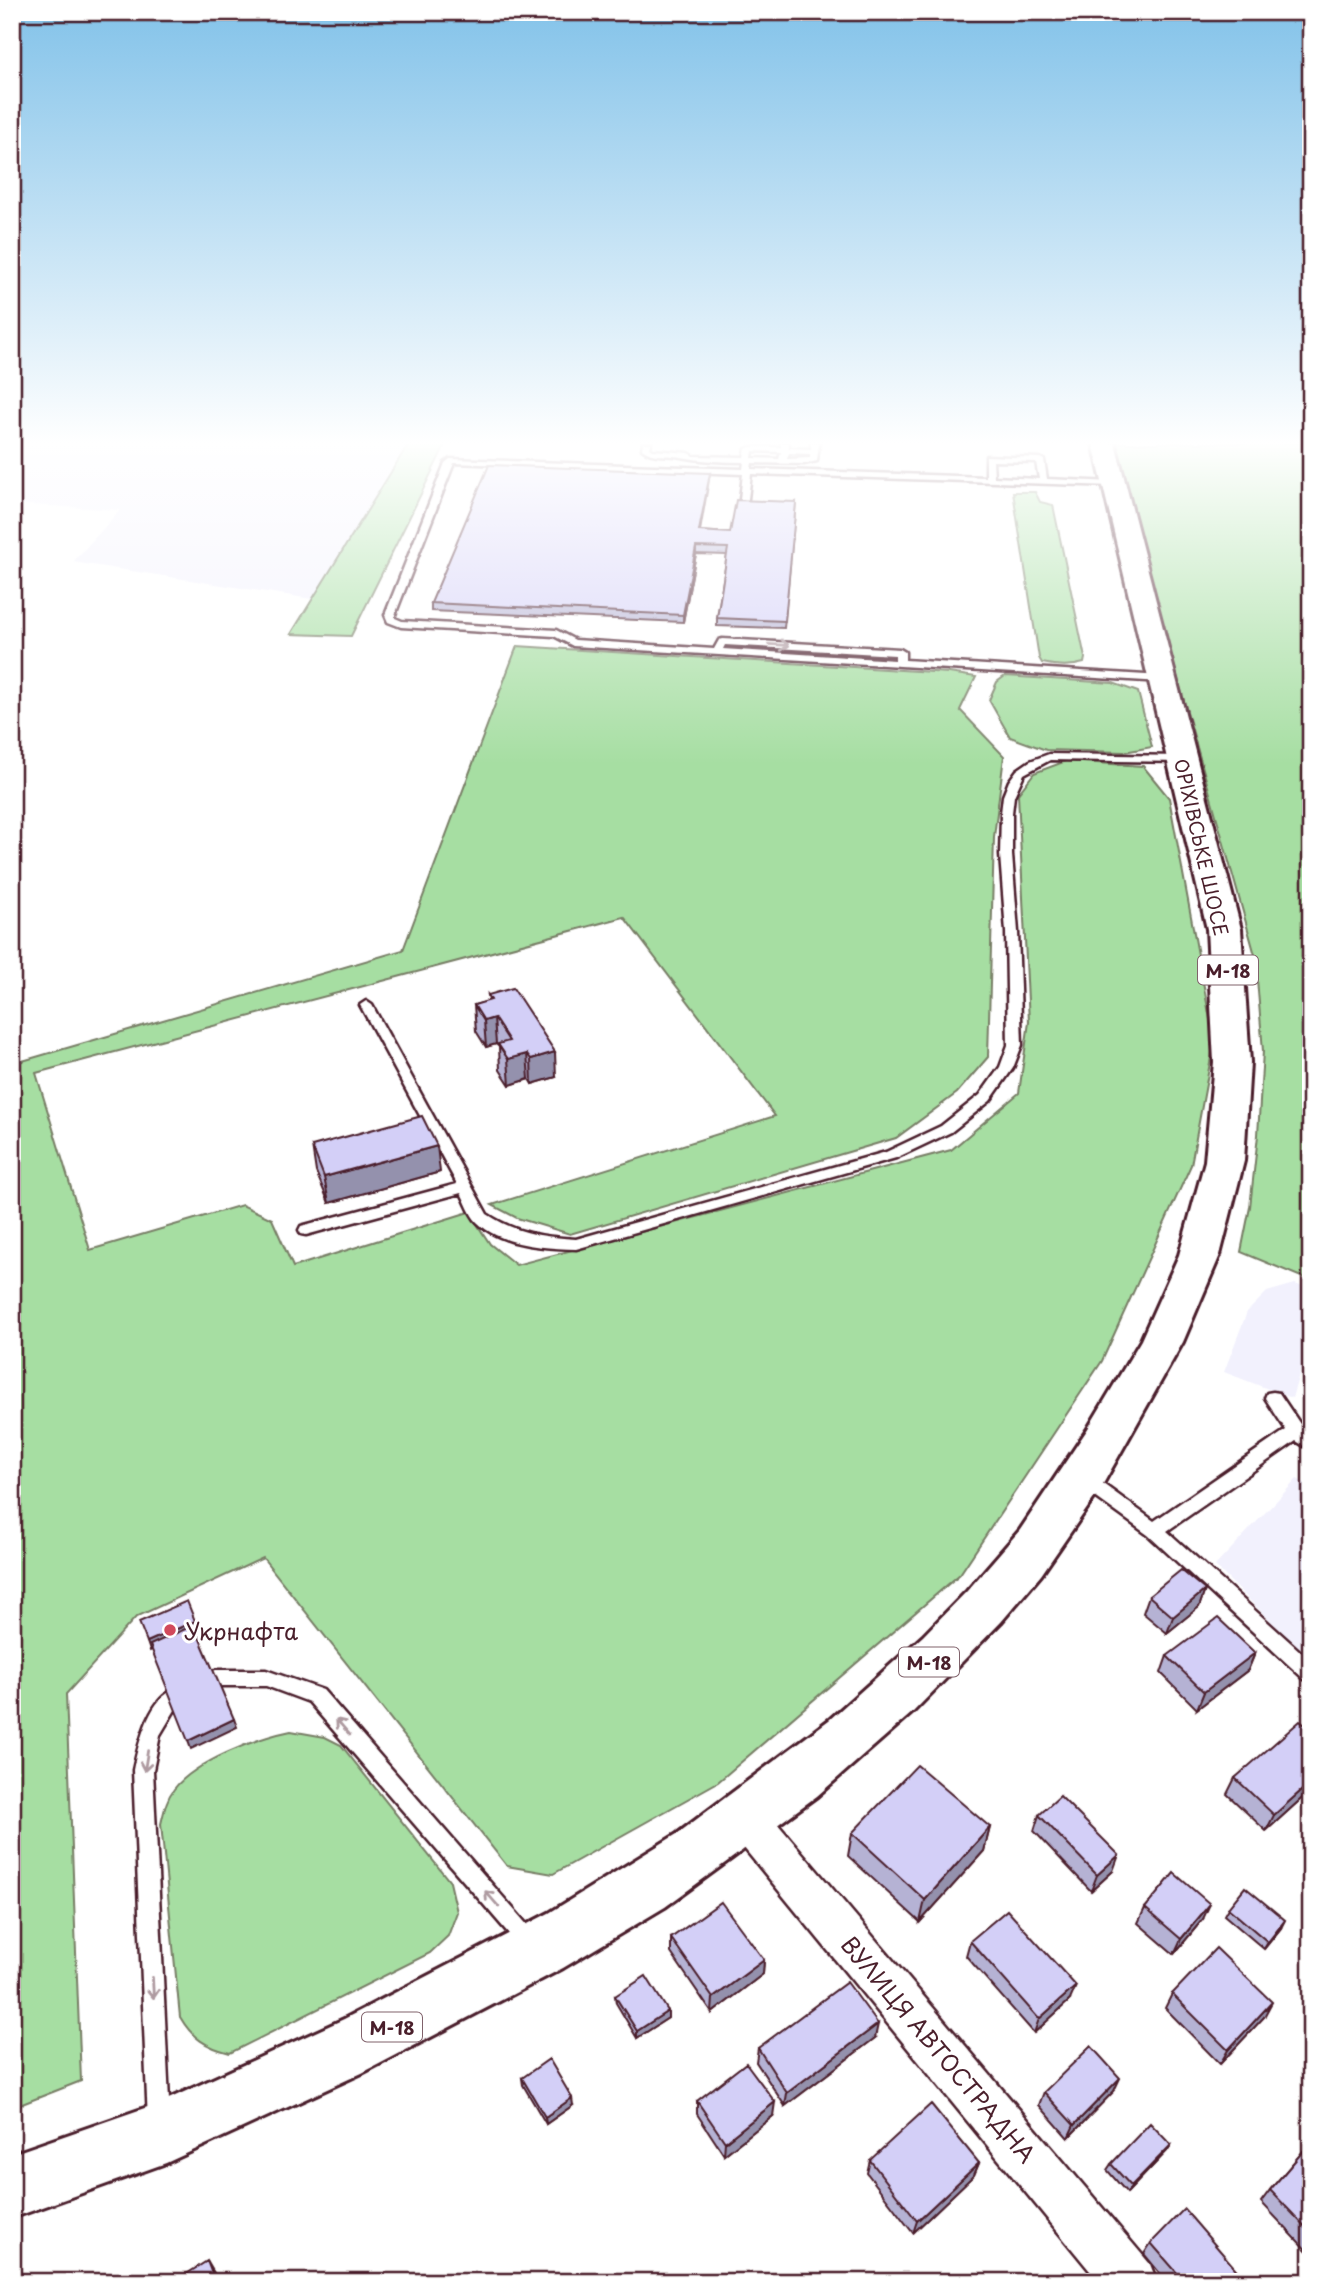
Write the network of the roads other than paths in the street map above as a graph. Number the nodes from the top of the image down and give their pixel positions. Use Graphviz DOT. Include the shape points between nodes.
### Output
graph roads {
  1 [pos="417,550"];
  2 [pos="1130,550"];
  3 [pos="718,652"];
  4 [pos="900,657"];
  5 [pos="1162,679"];
  6 [pos="1182,759"];
  7 [pos="366,1005"];
  8 [pos="466,1187"];
  9 [pos="306,1230"];
  10 [pos="1273,1398"];
  11 [pos="1296,1432"];
  12 [pos="1311,1443"];
  13 [pos="1082,1478"];
  14 [pos="1154,1530"];
  15 [pos="1311,1674"];
  16 [pos="216,1678"];
  17 [pos="172,1700"];
  18 [pos="745,1817"];
  19 [pos="537,1951"];
  20 [pos="159,2134"];
  21 [pos="12,2186"];
  22 [pos="1132,2282"];
  1 -- 3 [label="lane" via="390,615 401,624 556,633 573,643"];
  2 -- 5 [label="highway, ОРІХІВСЬКЕ ШОСЕ / М-18"];
  3 -- 4 [label="lane"];
  3 -- 4 [label="lane, one-way" via="726,639"];
  4 -- 5 [label="lane"];
  5 -- 6 [label="highway, ОРІХІВСЬКЕ ШОСЕ / М-18"];
  6 -- 8 [label="lane" via="1049,757 1030,764 1014,781 1007,802 1007,849 1015,1045 985,1098 946,1129 891,1155 576,1244 536,1243 499,1231 482,1217"];
  6 -- 13 [label="highway, ОРІХІВСЬКЕ ШОСЕ / М-18" via="1224,929 1232,1006 1229,1122 1219,1192 1198,1263 1149,1368"];
  7 -- 8 [label="lane"];
  8 -- 9 [label="lane"];
  10 -- 11 [label="lane"];
  11 -- 12 [label="lane"];
  11 -- 14 [label="lane"];
  13 -- 14 [label="lane"];
  13 -- 18 [label="highway, М-18" via="1026,1558 963,1630 862,1725"];
  14 -- 15 [label="lane"];
  19 -- 16 [label="lane, one-way" via="316,1696 266,1678"];
  17 -- 20 [label="lane, one-way" via="151,1732 144,1770"];
  18 -- 19 [label="highway, М-18" via="644,1888"];
  18 -- 22 [label="street, ВУЛИЦЯ АВТОСТРАДНА"];
  19 -- 20 [label="highway, М-18" via="357,2045"];
  20 -- 21 [label="highway, М-18"];
}
